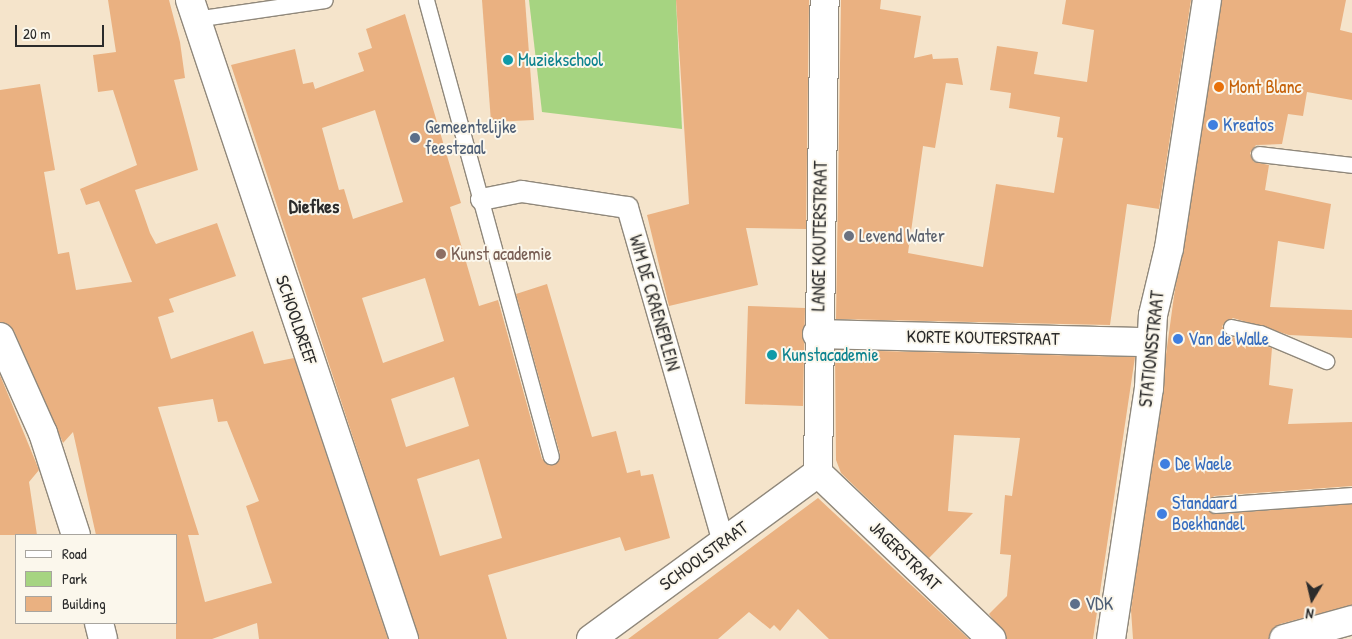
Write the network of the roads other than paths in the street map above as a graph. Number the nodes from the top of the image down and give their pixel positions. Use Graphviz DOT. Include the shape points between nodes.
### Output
graph roads {
  1 [pos="325,0"];
  2 [pos="426,0"];
  3 [pos="825,0"];
  4 [pos="1207,0"];
  5 [pos="192,10"];
  6 [pos="1259,154"];
  7 [pos="1352,165"];
  8 [pos="481,199"];
  9 [pos="1231,327"];
  10 [pos="817,334"];
  11 [pos="0,337"];
  12 [pos="1150,342"];
  13 [pos="1326,361"];
  14 [pos="551,456"];
  15 [pos="818,473"];
  16 [pos="1352,495"];
  17 [pos="1215,505"];
  18 [pos="76,534"];
  19 [pos="723,542"];
  20 [pos="1352,620"];
  21 [pos="99,624"];
  22 [pos="103,639"];
  23 [pos="404,639"];
  24 [pos="591,639"];
  25 [pos="992,639"];
  26 [pos="1111,639"];
  27 [pos="1284,639"];
  1 -- 5 [label="lane"];
  2 -- 8 [label="lane"];
  3 -- 10 [label="street, LANGE KOUTERSTRAAT"];
  4 -- 12 [label="street, STATIONSSTRAAT" via="1161,316"];
  5 -- 23 [label="street, SCHOOLDREEF"];
  6 -- 7 [label="lane"];
  8 -- 14 [label="lane"];
  8 -- 19 [label="street, WIM DE CRAENEPLEIN" via="521,191 627,207"];
  9 -- 13 [label="lane" via="1260,333"];
  10 -- 12 [label="street, KORTE KOUTERSTRAAT"];
  10 -- 15 [label="street, LANGE KOUTERSTRAAT"];
  11 -- 18 [label="street" via="43,433"];
  12 -- 26 [label="street, STATIONSSTRAAT" via="1148,397"];
  15 -- 19 [label="street, SCHOOLSTRAAT"];
  15 -- 25 [label="street, JAGERSTRAAT"];
  16 -- 17 [label="lane"];
  19 -- 24 [label="street, SCHOOLSTRAAT"];
  20 -- 27 [label="street"];
  21 -- 22 [label="street"];
}
